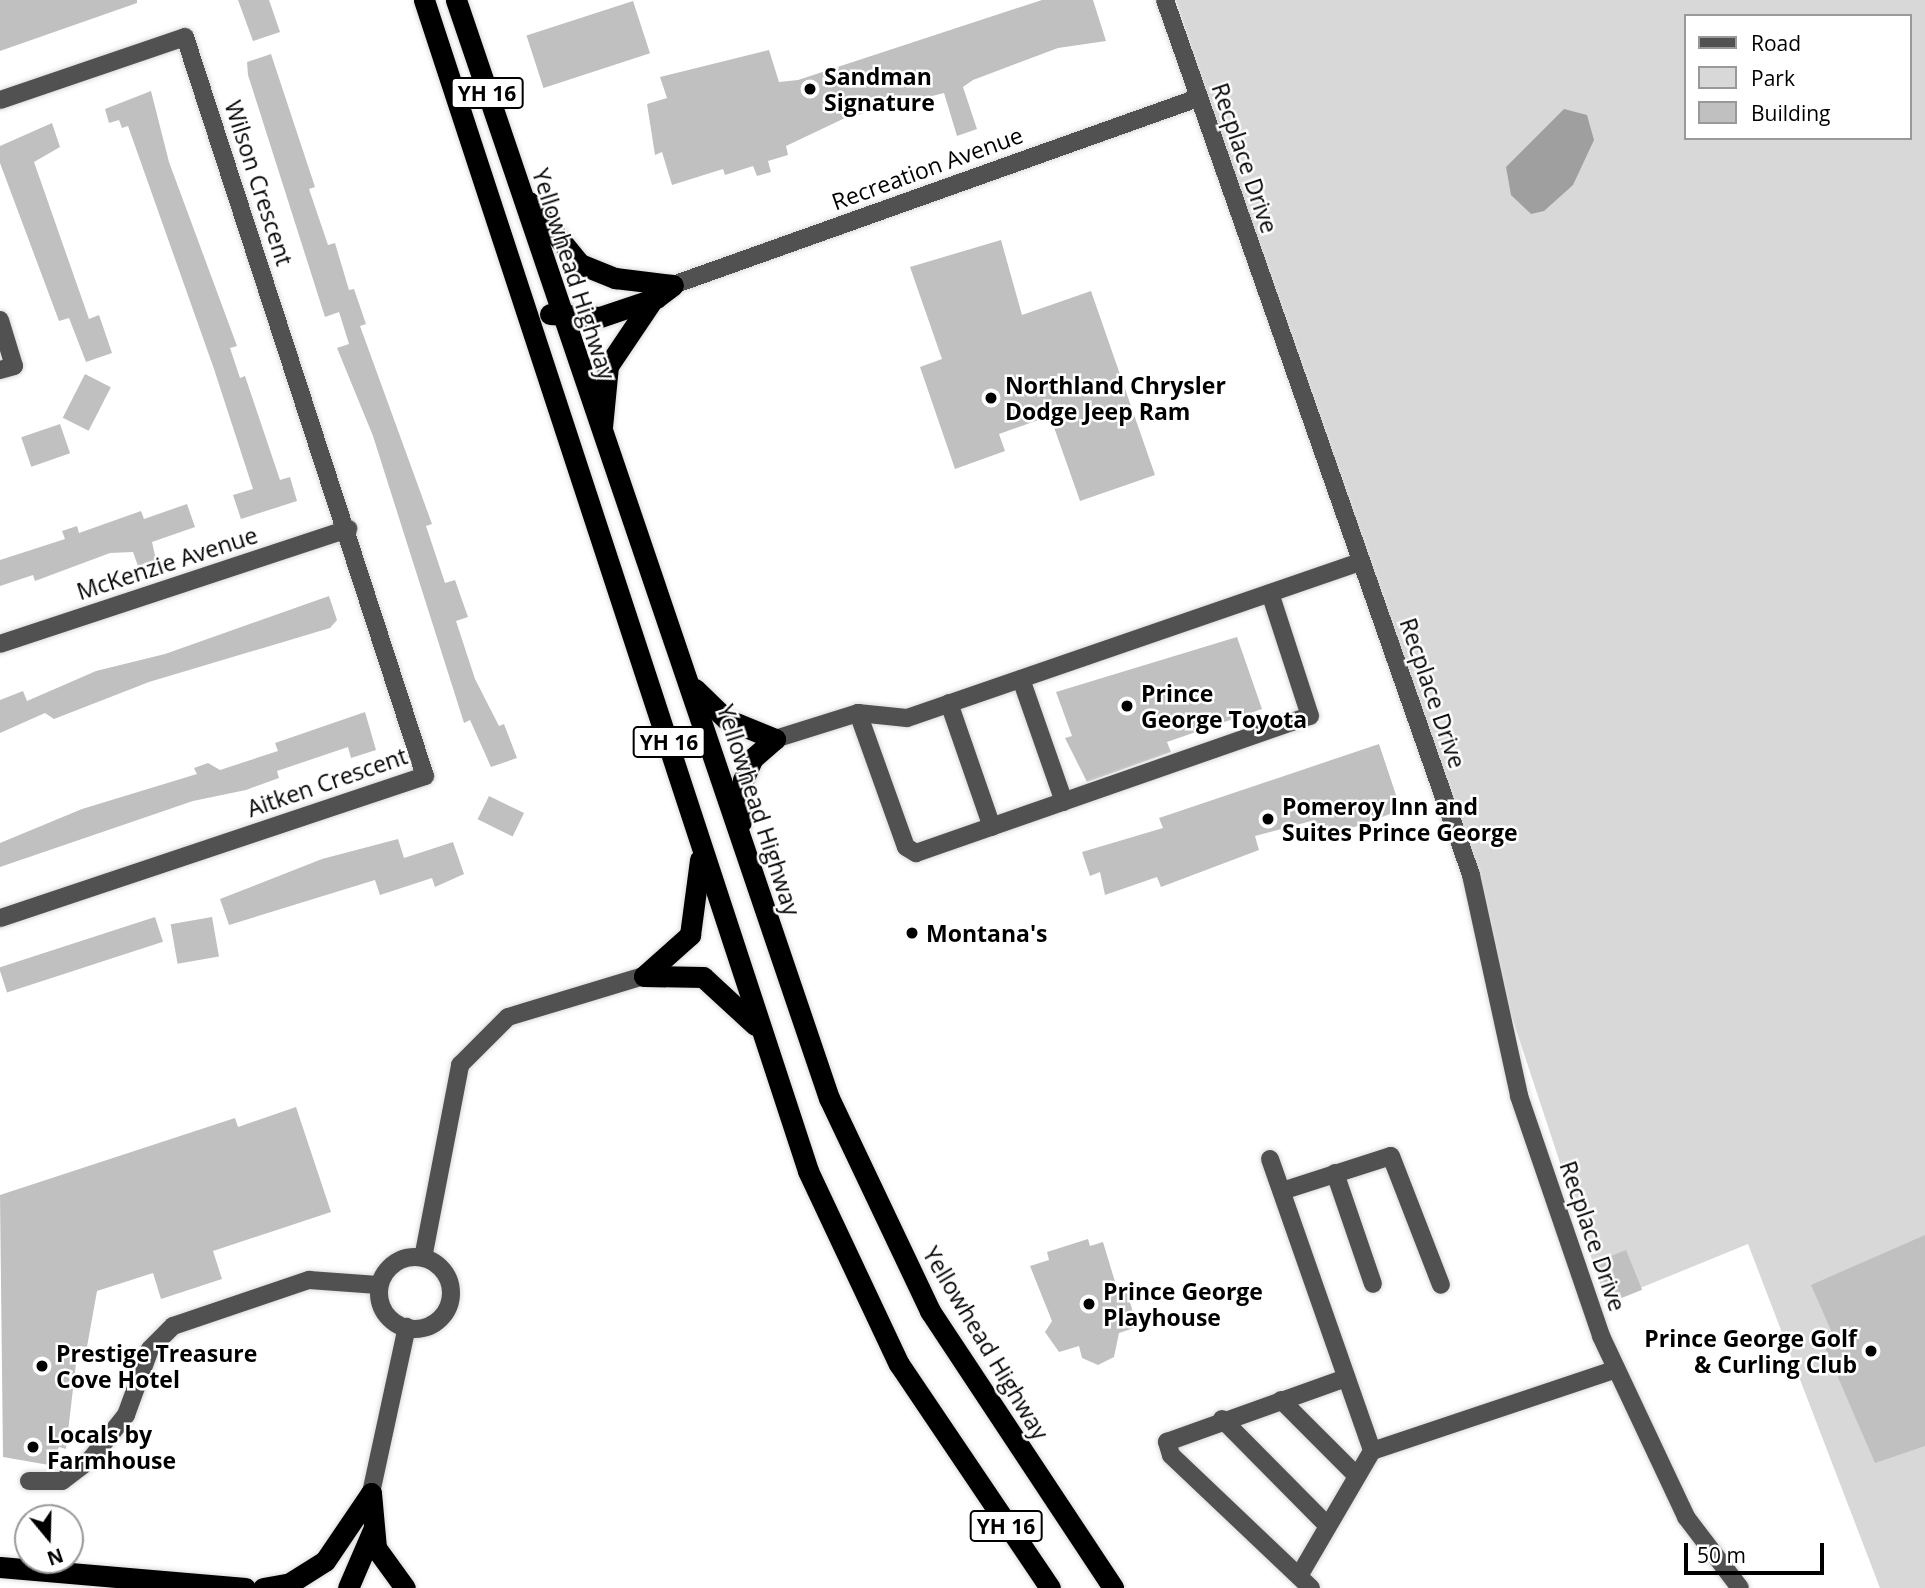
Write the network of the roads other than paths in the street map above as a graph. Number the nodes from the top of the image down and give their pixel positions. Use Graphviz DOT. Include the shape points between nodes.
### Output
graph roads {
  1 [pos="425,0"];
  2 [pos="456,0"];
  3 [pos="1165,0"];
  4 [pos="1198,99"];
  5 [pos="0,100"];
  6 [pos="517,185"];
  7 [pos="504,236"];
  8 [pos="664,292"];
  9 [pos="561,319"];
  10 [pos="0,320"];
  11 [pos="0,370"];
  12 [pos="602,440"];
  13 [pos="348,529"];
  14 [pos="1361,562"];
  15 [pos="1270,593"];
  16 [pos="0,644"];
  17 [pos="1021,679"];
  18 [pos="692,686"];
  19 [pos="949,703"];
  20 [pos="858,713"];
  21 [pos="775,738"];
  22 [pos="1064,802"];
  23 [pos="992,827"];
  24 [pos="742,842"];
  25 [pos="701,844"];
  26 [pos="0,918"];
  27 [pos="644,976"];
  28 [pos="764,1035"];
  29 [pos="1270,1159"];
  30 [pos="1335,1172"];
  31 [pos="1282,1191"];
  32 [pos="423,1258"];
  33 [pos="1373,1284"];
  34 [pos="378,1285"];
  35 [pos="1441,1285"];
  36 [pos="407,1327"];
  37 [pos="1614,1370"];
  38 [pos="1346,1378"];
  39 [pos="1281,1400"];
  40 [pos="1222,1419"];
  41 [pos="1372,1451"];
  42 [pos="962,1463"];
  43 [pos="1354,1474"];
  44 [pos="29,1481"];
  45 [pos="371,1493"];
  46 [pos="1327,1525"];
  47 [pos="374,1528"];
  48 [pos="0,1567"];
  49 [pos="1305,1582"];
  50 [pos="246,1588"];
  51 [pos="263,1588"];
  52 [pos="348,1588"];
  53 [pos="405,1588"];
  54 [pos="1034,1588"];
  55 [pos="1050,1588"];
  56 [pos="1113,1588"];
  57 [pos="1740,1588"];
  1 -- 7 [label="highway, YH 16"];
  2 -- 6 [label="highway, Yellowhead Highway / YH 16"];
  3 -- 4 [label="street, Recplace Drive"];
  4 -- 8 [label="street, Recreation Avenue"];
  4 -- 14 [label="street, Recplace Drive"];
  5 -- 13 [label="street, Wilson Crescent" via="186,37"];
  6 -- 8 [label="highway" via="580,264"];
  6 -- 9 [label="highway, Yellowhead Highway / YH 16"];
  7 -- 9 [label="highway" via="543,307"];
  7 -- 25 [label="highway, YH 16"];
  8 -- 9 [label="highway" via="600,317"];
  8 -- 12 [label="highway" via="623,335 608,366"];
  9 -- 12 [label="highway, Yellowhead Highway / YH 16"];
  10 -- 11 [label="street" via="14,366"];
  12 -- 18 [label="highway, Yellowhead Highway / YH 16"];
  13 -- 16 [label="street, McKenzie Avenue"];
  13 -- 26 [label="street, Aitken Crescent" via="425,776"];
  14 -- 15 [label="street"];
  14 -- 37 [label="street, Recplace Drive" via="1471,875 1519,1096"];
  15 -- 17 [label="street"];
  15 -- 22 [label="street" via="1310,716"];
  17 -- 19 [label="street"];
  17 -- 22 [label="street"];
  18 -- 21 [label="highway" via="726,719"];
  18 -- 24 [label="highway, Yellowhead Highway / YH 16"];
  19 -- 20 [label="street" via="898,719"];
  19 -- 23 [label="street"];
  20 -- 21 [label="street"];
  20 -- 23 [label="street" via="909,852"];
  21 -- 24 [label="highway" via="753,758 744,780"];
  22 -- 23 [label="street"];
  24 -- 56 [label="highway, Yellowhead Highway / YH 16" via="806,1040 898,1249 965,1369"];
  25 -- 27 [label="highway" via="694,926 677,951"];
  25 -- 28 [label="highway, YH 16"];
  27 -- 28 [label="highway" via="703,977 732,997"];
  27 -- 32 [label="street" via="508,1017 460,1065"];
  28 -- 42 [label="highway, YH 16" via="808,1171 866,1303"];
  29 -- 31 [label="street"];
  30 -- 31 [label="street"];
  30 -- 33 [label="street"];
  30 -- 35 [label="street" via="1382,1157 1397,1162"];
  31 -- 38 [label="street"];
  32 -- 34 [label="street" via="397,1261"];
  32 -- 36 [label="street" via="446,1275 451,1297 434,1323"];
  34 -- 36 [label="street" via="384,1312"];
  34 -- 44 [label="street" via="309,1280 173,1325 150,1349 126,1415 90,1460 62,1480"];
  36 -- 45 [label="street"];
  37 -- 41 [label="street"];
  37 -- 57 [label="street, Recplace Drive" via="1686,1517"];
  38 -- 39 [label="street"];
  38 -- 41 [label="street"];
  39 -- 40 [label="street"];
  39 -- 43 [label="street"];
  40 -- 46 [label="street"];
  40 -- 49 [label="street" via="1176,1434 1167,1448"];
  41 -- 43 [label="street"];
  42 -- 54 [label="highway"];
  42 -- 55 [label="highway, YH 16"];
  43 -- 46 [label="street"];
  45 -- 47 [label="highway"];
  45 -- 51 [label="highway" via="325,1561 290,1583"];
  46 -- 49 [label="street"];
  47 -- 52 [label="highway"];
  47 -- 53 [label="highway" via="387,1572"];
  48 -- 50 [label="highway"];
}
